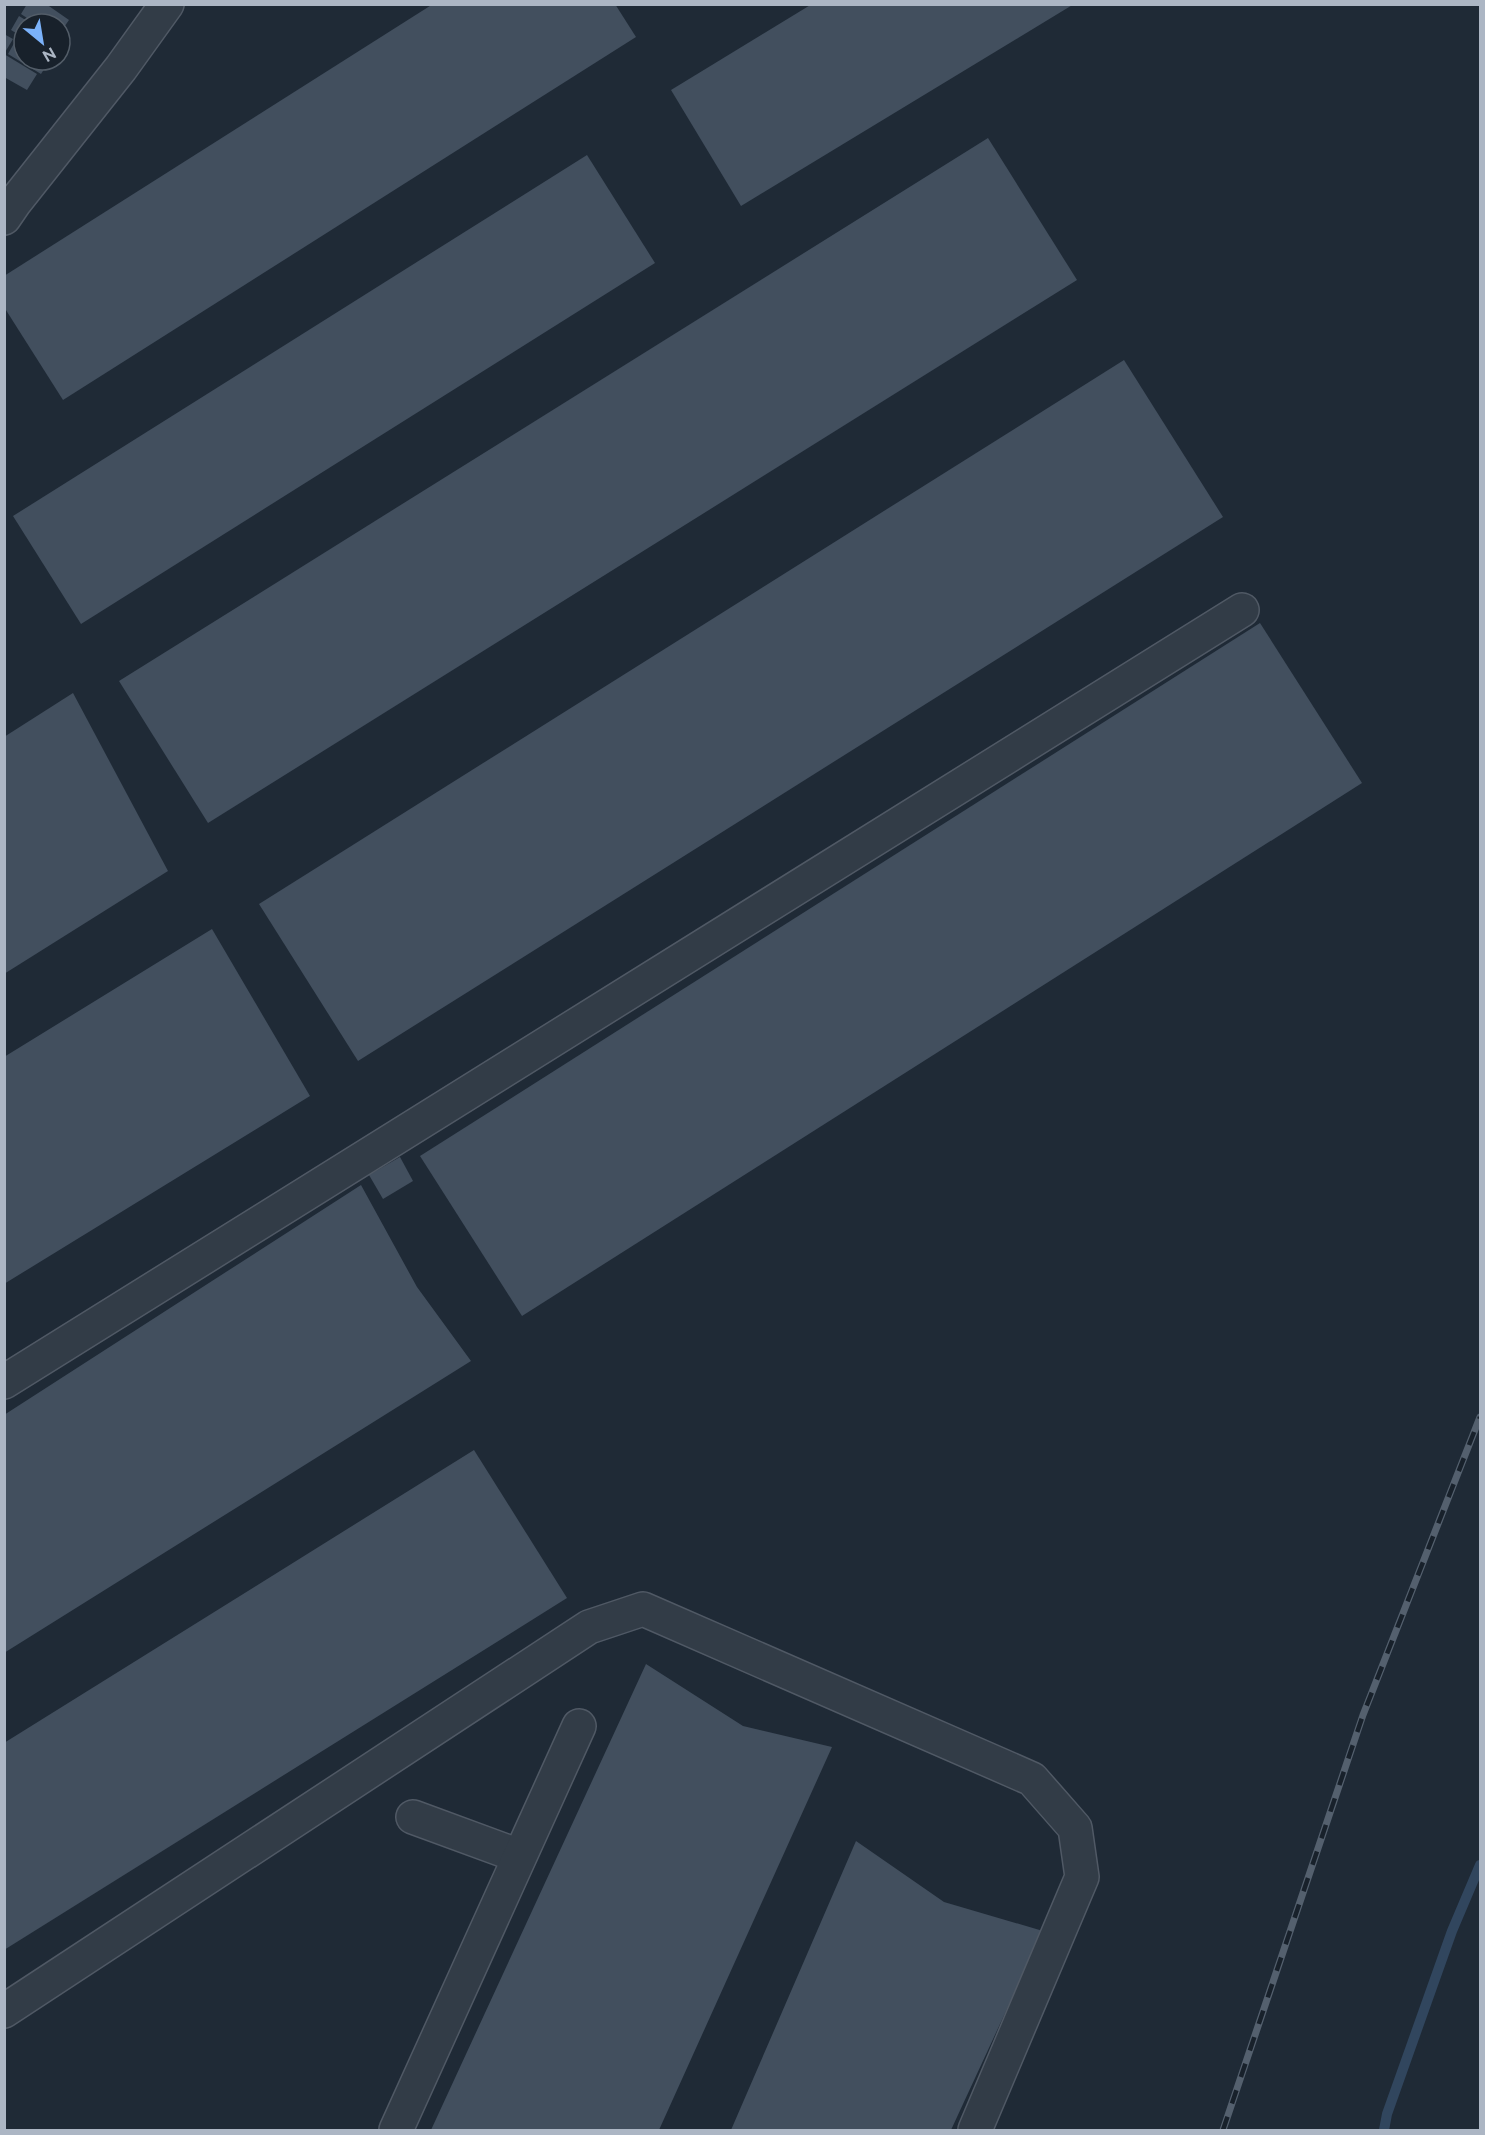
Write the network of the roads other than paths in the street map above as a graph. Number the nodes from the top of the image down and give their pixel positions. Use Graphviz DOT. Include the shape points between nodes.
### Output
graph roads {
  1 [pos="167,4"];
  2 [pos="4,218"];
  3 [pos="1242,610"];
  4 [pos="4,1382"];
  5 [pos="579,1726"];
  6 [pos="413,1816"];
  7 [pos="519,1856"];
  8 [pos="4,2011"];
  9 [pos="396,2130"];
  10 [pos="975,2130"];
  1 -- 2 [label="lane"];
  3 -- 4 [label="lane"];
  5 -- 7 [label="lane"];
  6 -- 7 [label="lane"];
  7 -- 9 [label="lane"];
  8 -- 10 [label="lane" via="589,1627 643,1609 1032,1779 1075,1828 1082,1878"];
}
